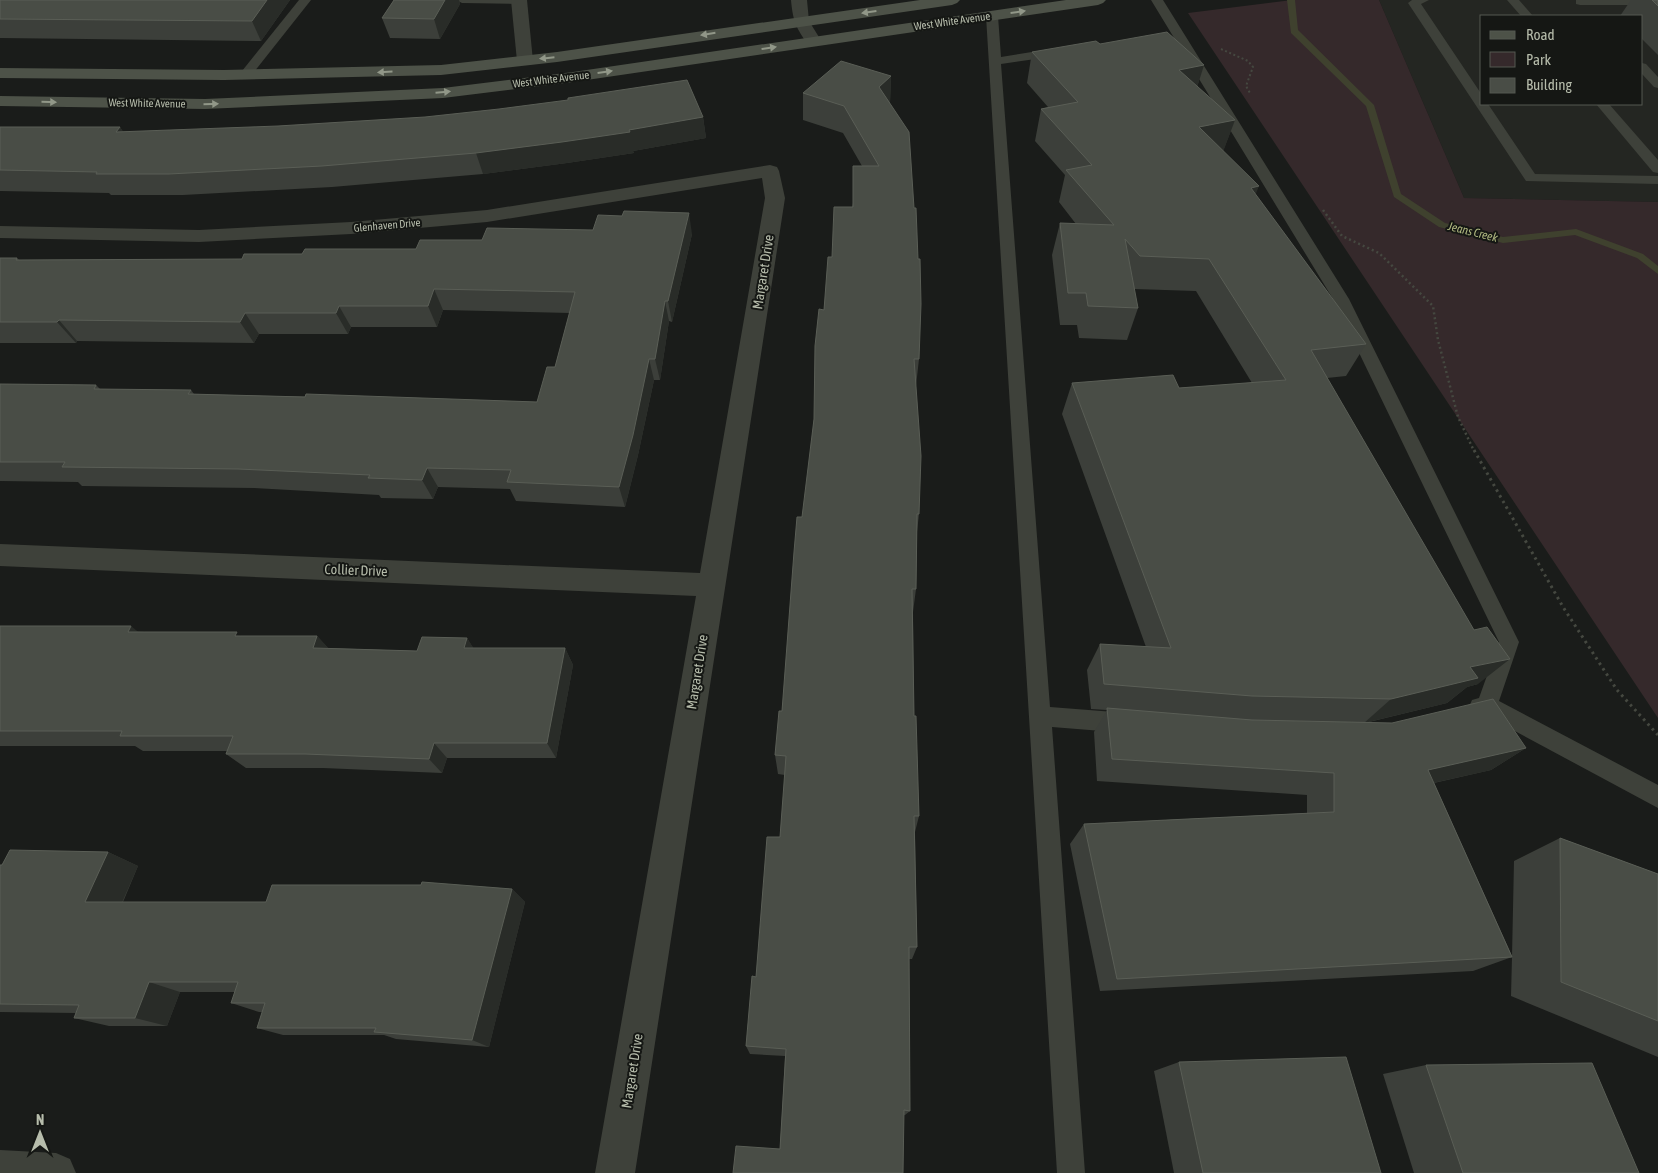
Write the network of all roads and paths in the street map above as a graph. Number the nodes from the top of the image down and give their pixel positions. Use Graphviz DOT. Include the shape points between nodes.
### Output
graph roads {
  1 [pos="305,0"];
  2 [pos="462,0"];
  3 [pos="519,0"];
  4 [pos="799,0"];
  5 [pos="952,0"];
  6 [pos="979,0"];
  7 [pos="1098,0"];
  8 [pos="1157,0"];
  9 [pos="1423,0"];
  10 [pos="1513,0"];
  11 [pos="1645,0"];
  12 [pos="1579,1"];
  13 [pos="1526,15"];
  14 [pos="1592,15"];
  15 [pos="992,16"];
  16 [pos="802,21"];
  17 [pos="814,42"];
  18 [pos="1220,48"];
  19 [pos="1072,50"];
  20 [pos="525,61"];
  21 [pos="995,61"];
  22 [pos="1643,67"];
  23 [pos="1643,68"];
  24 [pos="1658,68"];
  25 [pos="0,73"];
  26 [pos="246,74"];
  27 [pos="1658,84"];
  28 [pos="1251,94"];
  29 [pos="0,101"];
  30 [pos="1480,102"];
  31 [pos="1482,105"];
  32 [pos="1603,105"];
  33 [pos="1658,169"];
  34 [pos="770,171"];
  35 [pos="1658,180"];
  36 [pos="1321,207"];
  37 [pos="0,232"];
  38 [pos="0,555"];
  39 [pos="712,585"];
  40 [pos="1487,705"];
  41 [pos="1458,712"];
  42 [pos="1040,716"];
  43 [pos="1151,725"];
  44 [pos="1658,734"];
  45 [pos="1658,797"];
  46 [pos="0,1170"];
  47 [pos="56,1173"];
  48 [pos="615,1173"];
  49 [pos="1070,1173"];
  1 -- 26 [label="lane"];
  2 -- 3 [label="lane"];
  3 -- 20 [label="street"];
  4 -- 16 [label="street"];
  5 -- 16 [label="main road, West White Avenue, one-way"];
  6 -- 15 [label="main road"];
  15 -- 7 [label="main road, West White Avenue, one-way"];
  8 -- 40 [label="lane" via="1174,36 1341,299 1509,642"];
  9 -- 30 [label="lane" via="1414,3"];
  10 -- 13 [label="lane"];
  11 -- 12 [label="lane" via="1647,2"];
  12 -- 14 [label="lane"];
  15 -- 17 [label="main road, West White Avenue"];
  15 -- 21 [label="lane"];
  16 -- 17 [label="street"];
  16 -- 20 [label="main road, West White Avenue, one-way"];
  29 -- 17 [label="main road, West White Avenue, one-way" via="204,104 443,93"];
  18 -- 28 [label="path" via="1248,61 1253,67 1246,86"];
  19 -- 21 [label="lane"];
  20 -- 26 [label="main road, West White Avenue, one-way" via="362,74"];
  21 -- 42 [label="lane"];
  22 -- 24 [label="lane"];
  23 -- 27 [label="lane"];
  25 -- 26 [label="main road, West White Avenue"];
  31 -- 35 [label="lane" via="1531,178"];
  32 -- 33 [label="lane"];
  34 -- 37 [label="street, Glenhaven Drive" via="486,216 351,228 199,236"];
  34 -- 39 [label="street, Margaret Drive" via="775,198"];
  36 -- 44 [label="path" via="1342,236 1379,253 1433,306 1438,340 1458,417 1482,467 1563,607 1617,690"];
  38 -- 39 [label="street, Collier Drive"];
  39 -- 48 [label="street, Margaret Drive"];
  40 -- 41 [label="lane"];
  40 -- 45 [label="lane"];
  42 -- 43 [label="lane"];
  42 -- 49 [label="lane"];
  46 -- 47 [label="street"];
}
